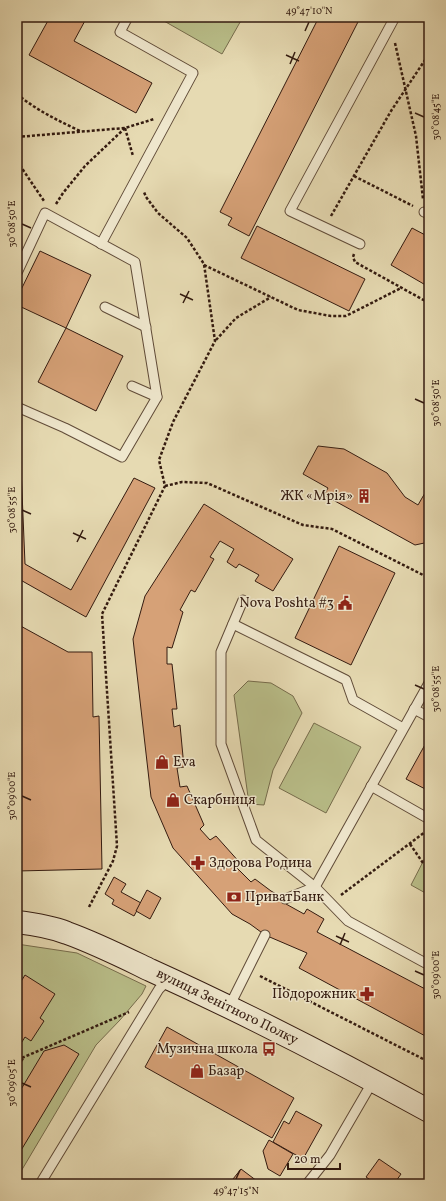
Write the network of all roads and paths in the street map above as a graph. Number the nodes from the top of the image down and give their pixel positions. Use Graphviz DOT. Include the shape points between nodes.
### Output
graph roads {
  1 [pos="128,17"];
  2 [pos="393,20"];
  3 [pos="429,54"];
  4 [pos="405,90"];
  5 [pos="17,94"];
  6 [pos="171,113"];
  7 [pos="125,128"];
  8 [pos="80,132"];
  9 [pos="17,137"];
  10 [pos="17,161"];
  11 [pos="138,175"];
  12 [pos="354,176"];
  13 [pos="50,213"];
  14 [pos="427,213"];
  15 [pos="324,227"];
  16 [pos="100,244"];
  17 [pos="360,244"];
  18 [pos="355,262"];
  19 [pos="204,264"];
  20 [pos="17,273"];
  21 [pos="401,288"];
  22 [pos="271,297"];
  23 [pos="429,303"];
  24 [pos="105,307"];
  25 [pos="146,328"];
  26 [pos="215,341"];
  27 [pos="132,386"];
  28 [pos="157,397"];
  29 [pos="17,407"];
  30 [pos="165,486"];
  31 [pos="429,578"];
  32 [pos="243,600"];
  33 [pos="233,624"];
  34 [pos="429,683"];
  35 [pos="414,709"];
  36 [pos="429,716"];
  37 [pos="404,728"];
  38 [pos="371,786"];
  39 [pos="429,819"];
  40 [pos="429,829"];
  41 [pos="410,844"];
  42 [pos="423,863"];
  43 [pos="315,887"];
  44 [pos="285,899"];
  45 [pos="330,903"];
  46 [pos="89,907"];
  47 [pos="17,922"];
  48 [pos="265,935"];
  49 [pos="429,964"];
  50 [pos="248,970"];
  51 [pos="170,979"];
  52 [pos="151,1001"];
  53 [pos="229,1007"];
  54 [pos="24,1057"];
  55 [pos="17,1059"];
  56 [pos="429,1062"];
  57 [pos="17,1070"];
  58 [pos="374,1080"];
  59 [pos="429,1111"];
  60 [pos="40,1184"];
  61 [pos="307,1184"];
  1 -- 6 [label="lane" via="120,32 193,73"];
  2 -- 4 [label="path"];
  2 -- 15 [label="lane" via="290,211"];
  3 -- 4 [label="path"];
  4 -- 12 [label="path"];
  4 -- 14 [label="path" via="416,136"];
  5 -- 8 [label="path" via="30,105"];
  6 -- 7 [label="path"];
  6 -- 11 [label="lane"];
  7 -- 8 [label="path"];
  7 -- 11 [label="path"];
  7 -- 13 [label="path" via="85,166"];
  8 -- 9 [label="path"];
  10 -- 13 [label="path"];
  11 -- 16 [label="lane"];
  11 -- 19 [label="path" via="146,197 158,213 187,238"];
  12 -- 14 [label="path"];
  12 -- 15 [label="path"];
  13 -- 16 [label="lane"];
  13 -- 20 [label="lane" via="44,213"];
  15 -- 17 [label="lane"];
  16 -- 25 [label="lane" via="135,262"];
  18 -- 21 [label="path"];
  19 -- 22 [label="path"];
  19 -- 26 [label="path"];
  21 -- 22 [label="path" via="346,316 298,310"];
  21 -- 23 [label="path"];
  22 -- 26 [label="path" via="236,318"];
  24 -- 25 [label="lane"];
  25 -- 28 [label="lane"];
  26 -- 30 [label="path" via="173,422 159,460"];
  27 -- 28 [label="lane"];
  28 -- 29 [label="lane" via="122,457"];
  30 -- 31 [label="path" via="182,482 207,483 303,525 332,529"];
  30 -- 46 [label="path" via="102,614 117,846 113,861"];
  32 -- 33 [label="lane"];
  33 -- 37 [label="lane" via="346,680 353,700"];
  33 -- 43 [label="lane" via="221,652 221,744 256,840"];
  34 -- 35 [label="lane"];
  35 -- 36 [label="lane"];
  35 -- 37 [label="lane"];
  37 -- 38 [label="lane"];
  38 -- 39 [label="lane"];
  38 -- 43 [label="lane"];
  40 -- 41 [label="path"];
  41 -- 42 [label="path"];
  41 -- 45 [label="path"];
  43 -- 44 [label="lane"];
  43 -- 45 [label="lane"];
  45 -- 49 [label="lane" via="348,921"];
  47 -- 51 [label="street, вулиця Зенітного Полку" via="66,932"];
  48 -- 50 [label="lane"];
  50 -- 53 [label="lane"];
  50 -- 56 [label="path"];
  51 -- 52 [label="lane" via="159,988"];
  51 -- 53 [label="street, вулиця Зенітного Полку"];
  52 -- 54 [label="path"];
  52 -- 60 [label="lane"];
  53 -- 58 [label="street, вулиця Зенітного Полку"];
  54 -- 55 [label="path"];
  54 -- 57 [label="path"];
  58 -- 59 [label="street, вулиця Зенітного Полку"];
  58 -- 61 [label="lane" via="330,1155"];
}
